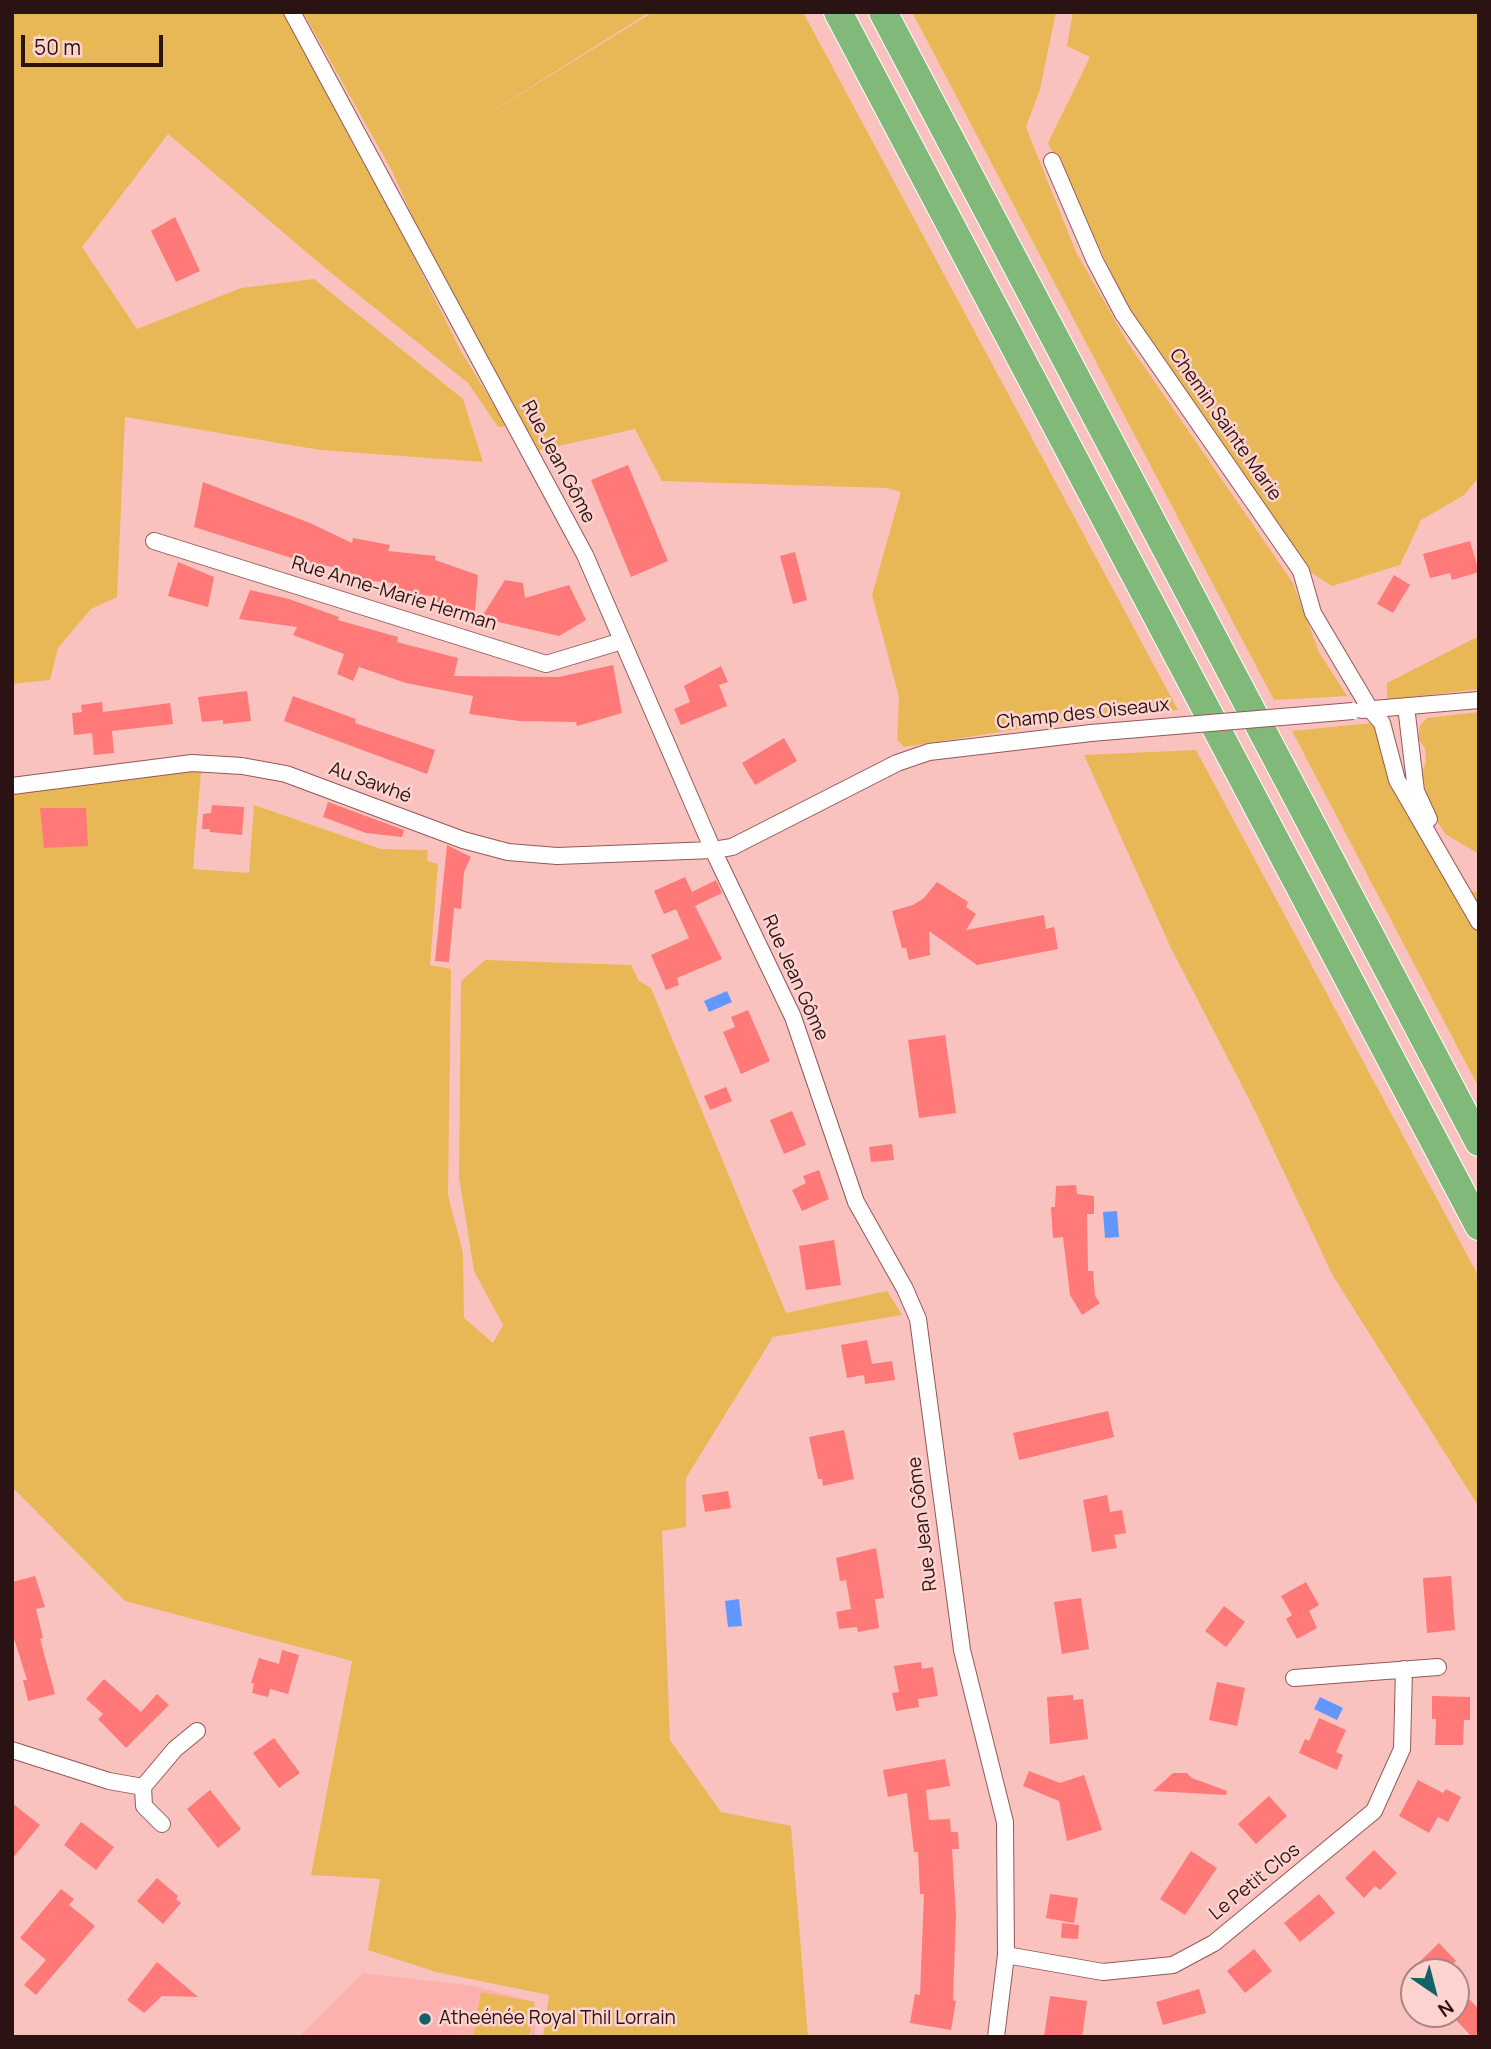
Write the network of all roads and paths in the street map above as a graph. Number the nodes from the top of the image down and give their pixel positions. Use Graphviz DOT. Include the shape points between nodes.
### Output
graph roads {
  1 [pos="292,12"];
  2 [pos="838,12"];
  3 [pos="883,12"];
  4 [pos="1052,161"];
  5 [pos="154,541"];
  6 [pos="622,641"];
  7 [pos="1479,700"];
  8 [pos="1406,706"];
  9 [pos="1370,709"];
  10 [pos="12,786"];
  11 [pos="713,850"];
  12 [pos="1479,908"];
  13 [pos="1479,922"];
  14 [pos="1479,1142"];
  15 [pos="1479,1226"];
  16 [pos="1438,1667"];
  17 [pos="1404,1669"];
  18 [pos="1294,1678"];
  19 [pos="197,1731"];
  20 [pos="12,1749"];
  21 [pos="143,1787"];
  22 [pos="162,1824"];
  23 [pos="1006,1955"];
  24 [pos="996,2037"];
  1 -- 6 [label="street, Rue Jean Gôme" via="585,555"];
  2 -- 15 [label="highway"];
  3 -- 14 [label="highway"];
  4 -- 9 [label="street, Chemin Sainte Marie" via="1123,314 1301,571 1313,613"];
  5 -- 6 [label="street, Rue Anne-Marie Herman" via="547,664"];
  6 -- 11 [label="street, Rue Jean Gôme"];
  7 -- 8 [label="street, Champ des Oiseaux"];
  8 -- 9 [label="street, Champ des Oiseaux"];
  8 -- 12 [label="street" via="1416,791"];
  9 -- 11 [label="street, Champ des Oiseaux, bridge" via="929,752 897,763 732,847"];
  9 -- 13 [label="street, Chemin Sainte Marie" via="1382,723 1396,780"];
  10 -- 11 [label="street, Au Sawhé" via="192,763 242,766 286,774 463,840 508,852 557,856"];
  11 -- 23 [label="street, Rue Jean Gôme" via="804,1043 856,1202 918,1319 962,1650 1005,1822"];
  16 -- 17 [label="street"];
  17 -- 18 [label="street"];
  17 -- 23 [label="street, Le Petit Clos" via="1402,1749 1374,1811 1214,1943 1173,1965 1103,1972"];
  19 -- 21 [label="street"];
  20 -- 21 [label="street" via="109,1781"];
  21 -- 22 [label="street" via="144,1806"];
  23 -- 24 [label="street, Rue Jean Gôme"];
}
